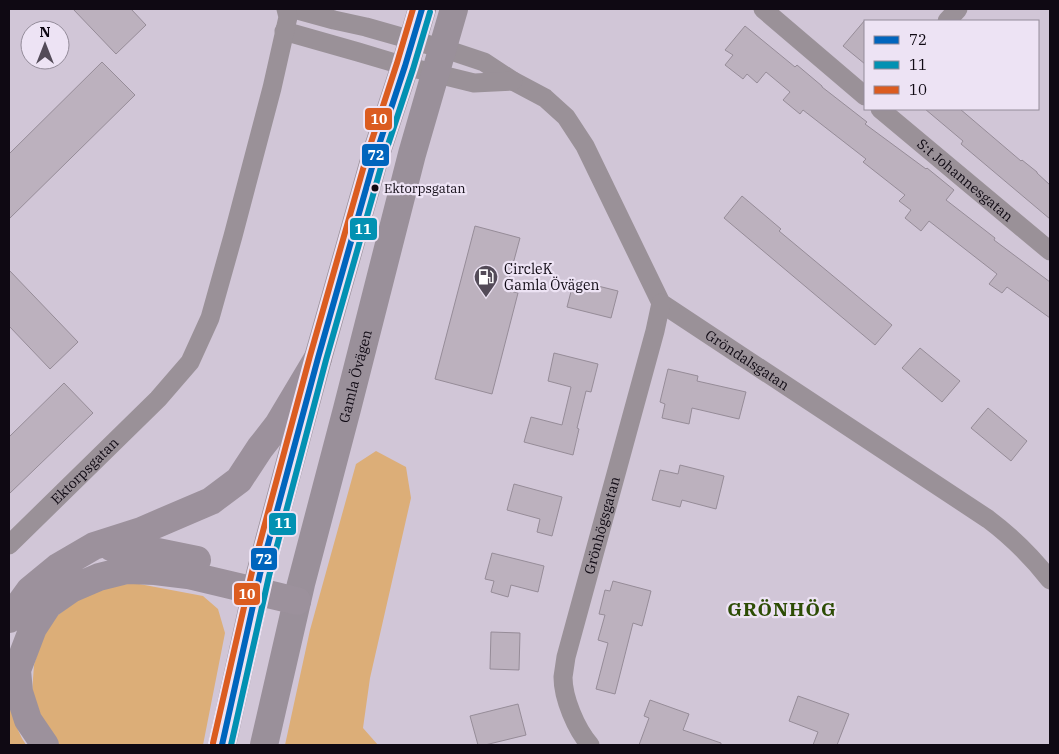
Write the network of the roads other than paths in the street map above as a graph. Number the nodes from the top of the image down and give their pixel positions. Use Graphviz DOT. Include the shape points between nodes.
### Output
graph roads {
  1 [pos="286,9"];
  2 [pos="294,9"];
  3 [pos="422,9"];
  4 [pos="454,9"];
  5 [pos="763,9"];
  6 [pos="958,9"];
  7 [pos="948,20"];
  8 [pos="284,31"];
  9 [pos="413,40"];
  10 [pos="439,62"];
  11 [pos="405,66"];
  12 [pos="513,81"];
  13 [pos="864,95"];
  14 [pos="881,110"];
  15 [pos="1050,252"];
  16 [pos="661,303"];
  17 [pos="318,358"];
  18 [pos="9,545"];
  19 [pos="94,546"];
  20 [pos="1050,580"];
  21 [pos="258,582"];
  22 [pos="299,592"];
  23 [pos="9,619"];
  24 [pos="45,745"];
  25 [pos="222,745"];
  26 [pos="264,745"];
  27 [pos="590,745"];
  1 -- 8 [label="street, Ektorpsgatan" via="288,17"];
  2 -- 9 [label="street"];
  3 -- 9 [label="main road"];
  4 -- 10 [label="main road, Gamla Övägen"];
  5 -- 13 [label="street"];
  6 -- 7 [label="street"];
  8 -- 11 [label="street"];
  8 -- 18 [label="street, Ektorpsgatan" via="210,318 190,362 158,399"];
  9 -- 10 [label="street"];
  9 -- 11 [label="main road"];
  10 -- 11 [label="street"];
  10 -- 12 [label="street" via="484,62"];
  10 -- 12 [label="street" via="474,83"];
  10 -- 22 [label="main road, Gamla Övägen" via="412,154"];
  11 -- 17 [label="main road"];
  12 -- 16 [label="street" via="545,98 566,117 584,146"];
  14 -- 15 [label="street, S:t Johannesgatan"];
  16 -- 20 [label="street, Gröndalsgatan" via="988,519 1006,532"];
  16 -- 27 [label="street, Grönhögsgatan" via="566,657 563,678 567,701 575,722"];
  17 -- 19 [label="highway" via="278,426 239,480 211,501 141,532"];
  17 -- 21 [label="main road"];
  19 -- 21 [label="highway" via="138,548"];
  19 -- 23 [label="highway" via="58,567 30,590"];
  21 -- 22 [label="highway"];
  21 -- 24 [label="highway" via="128,570 99,577 48,604 33,628 17,670 19,692 28,720"];
  21 -- 25 [label="main road"];
  22 -- 26 [label="main road, Gamla Övägen"];
}
